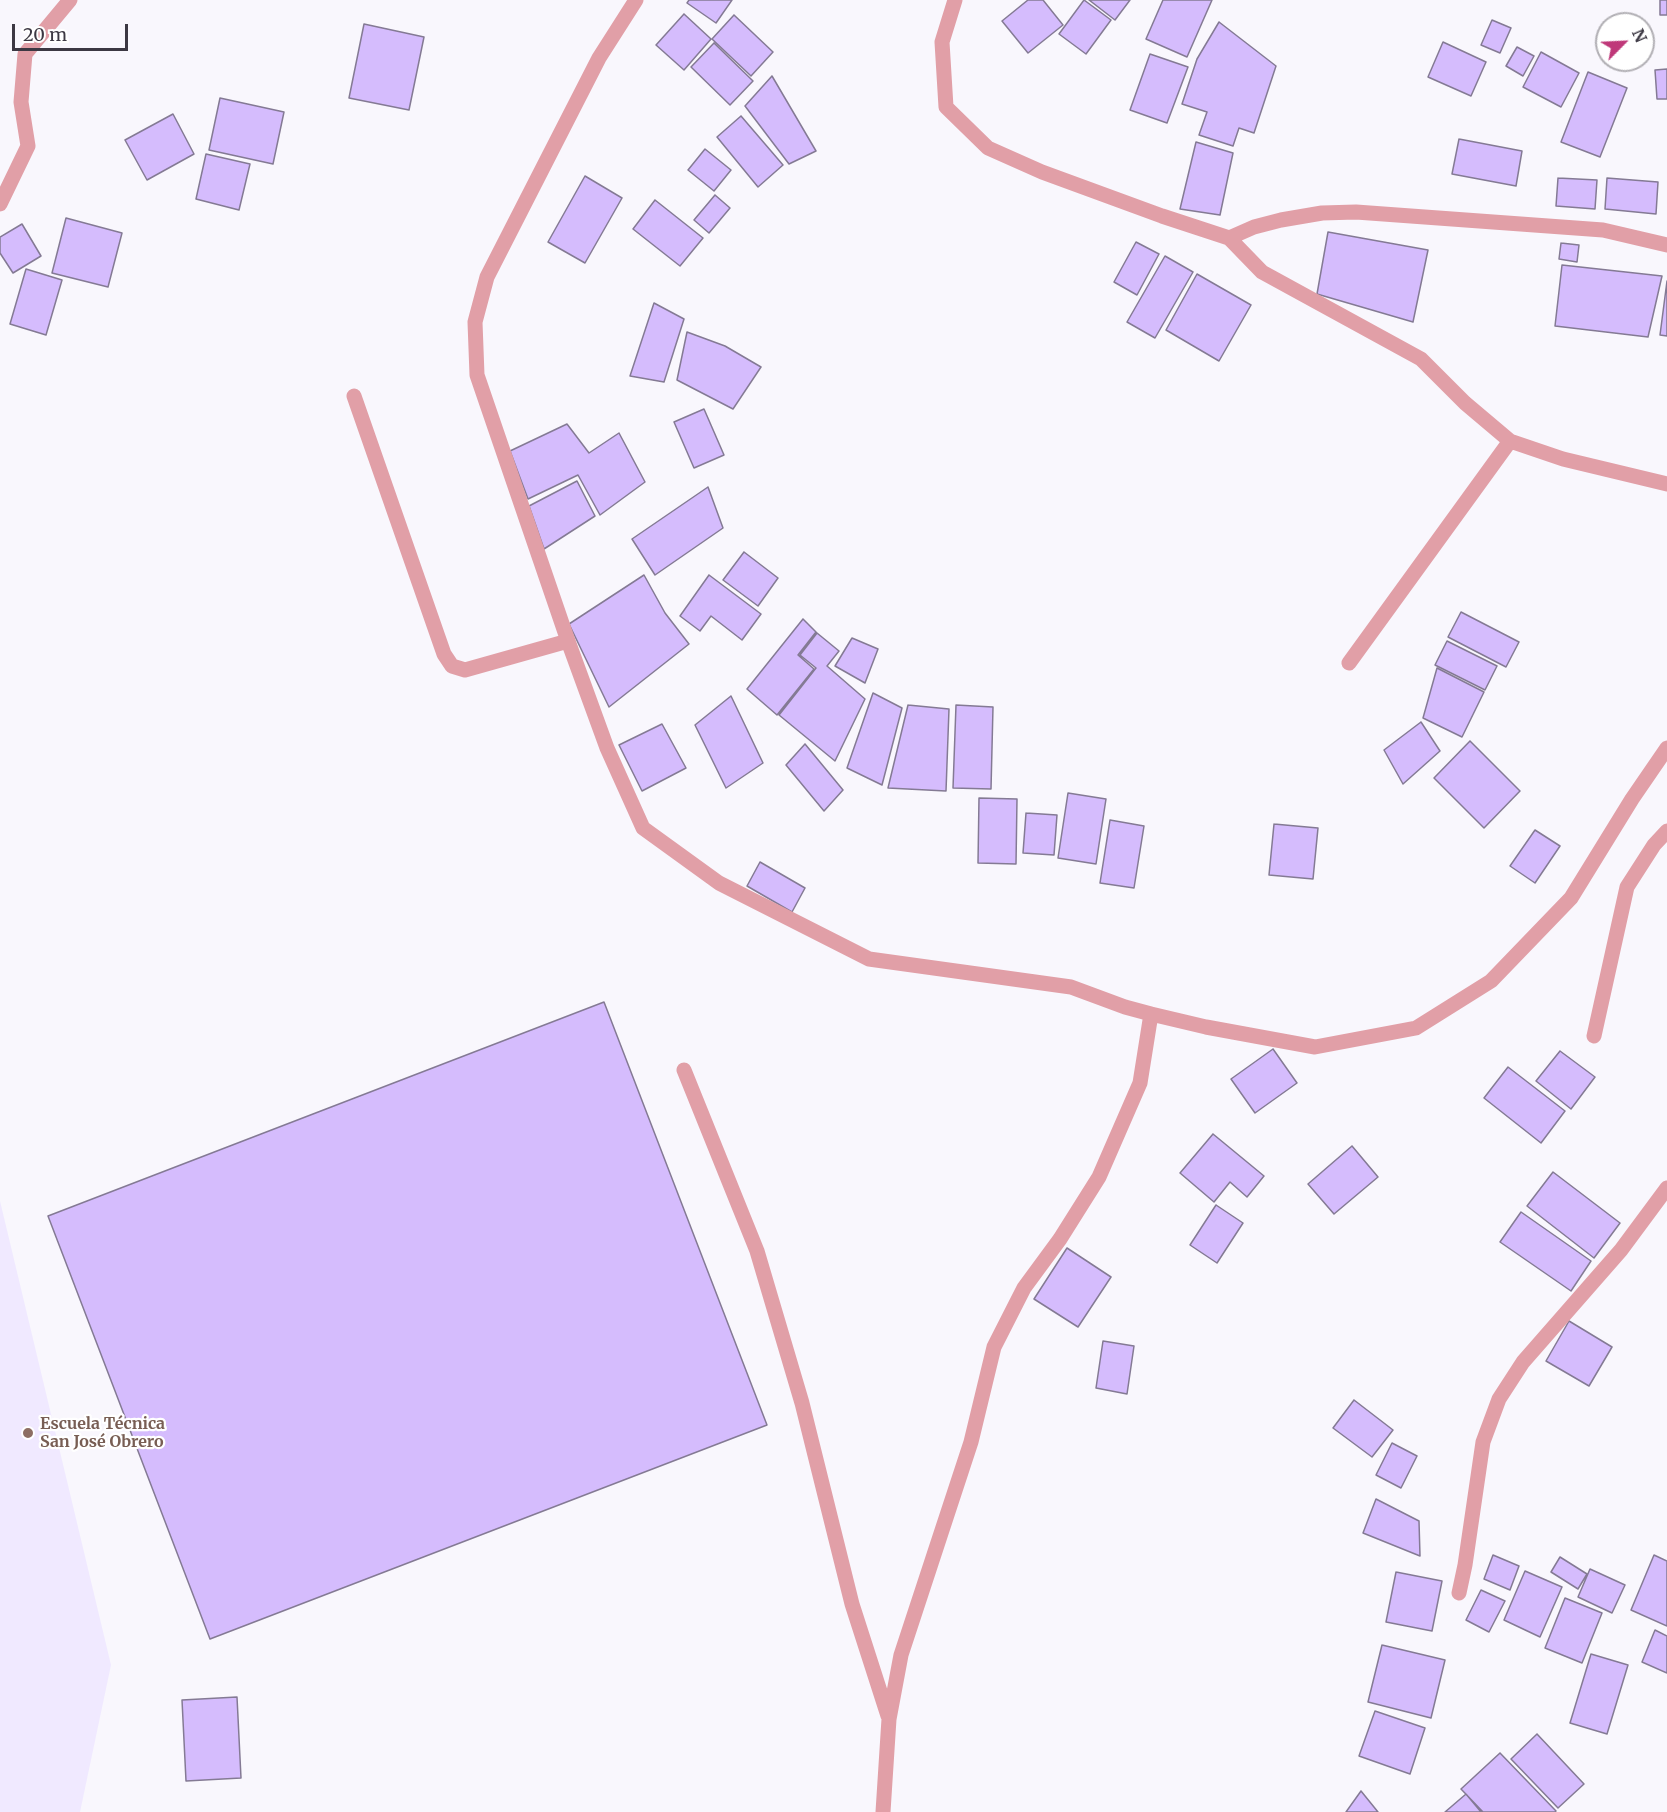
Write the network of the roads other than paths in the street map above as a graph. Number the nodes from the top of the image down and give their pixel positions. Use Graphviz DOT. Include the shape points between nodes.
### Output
graph roads {
  1 [pos="70,0"];
  2 [pos="636,0"];
  3 [pos="955,0"];
  4 [pos="0,204"];
  5 [pos="1229,238"];
  6 [pos="1667,245"];
  7 [pos="354,396"];
  8 [pos="1510,441"];
  9 [pos="1667,484"];
  10 [pos="568,641"];
  11 [pos="1349,663"];
  12 [pos="1667,748"];
  13 [pos="1667,831"];
  14 [pos="1151,1014"];
  15 [pos="1594,1036"];
  16 [pos="684,1070"];
  17 [pos="1667,1188"];
  18 [pos="1459,1593"];
  19 [pos="889,1719"];
  20 [pos="883,1812"];
  1 -- 4 [label="street" via="25,54 21,102 28,146"];
  2 -- 10 [label="street" via="599,58 487,277 475,322 477,375"];
  3 -- 5 [label="street" via="942,42 946,107 988,148 1042,172"];
  5 -- 6 [label="street" via="1281,220 1356,212 1604,230"];
  5 -- 8 [label="street" via="1262,272 1421,359"];
  7 -- 10 [label="street" via="444,654 452,666 465,670"];
  8 -- 9 [label="street" via="1563,459"];
  8 -- 11 [label="street"];
  10 -- 14 [label="street" via="607,748 643,828 719,883 869,959 1071,987"];
  12 -- 14 [label="street" via="1571,898 1491,981 1416,1028 1315,1047"];
  13 -- 15 [label="street" via="1627,887"];
  14 -- 19 [label="street" via="1140,1083 1099,1177 1024,1288 994,1347 971,1442 901,1655"];
  16 -- 19 [label="street" via="757,1251 802,1403 852,1604"];
  17 -- 18 [label="street" via="1621,1250 1523,1362 1499,1399 1483,1442"];
  19 -- 20 [label="street"];
}
